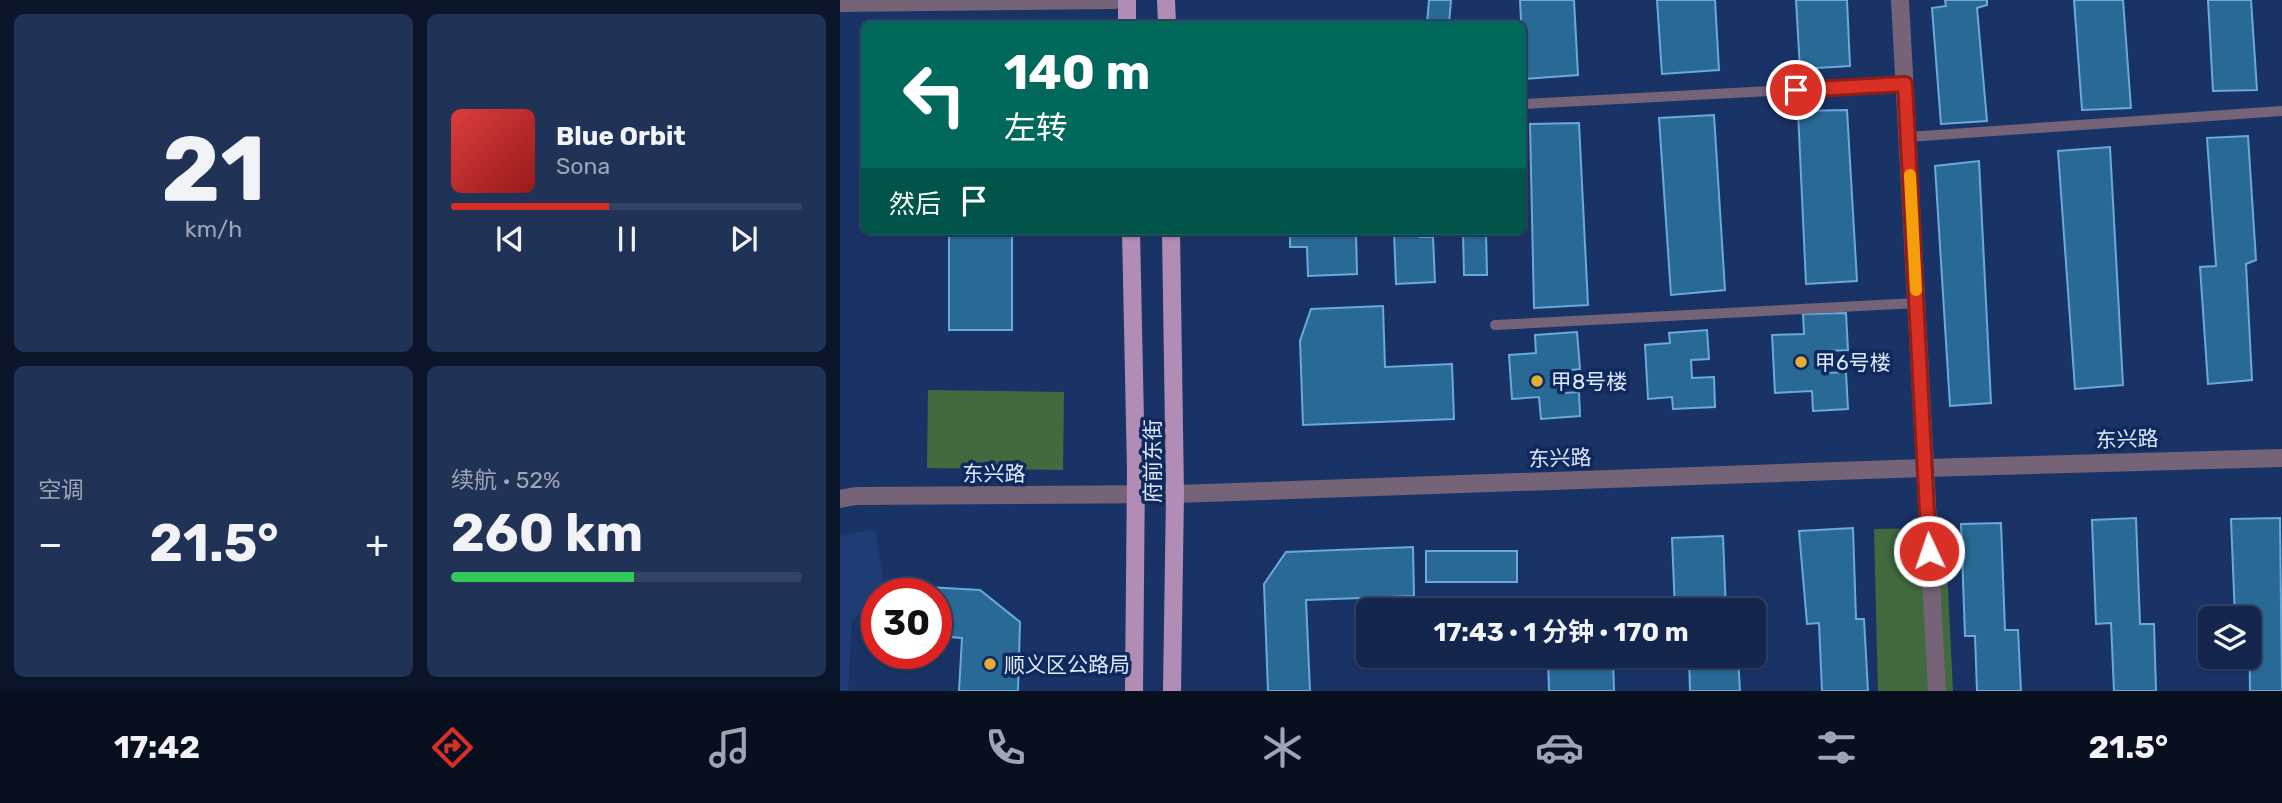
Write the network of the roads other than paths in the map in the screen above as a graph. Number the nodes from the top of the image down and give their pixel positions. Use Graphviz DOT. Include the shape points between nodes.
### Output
graph roads {
  1 [pos="1115,0"];
  2 [pos="1127,0"];
  3 [pos="1166,0"];
  4 [pos="1900,0"];
  5 [pos="840,4"];
  6 [pos="1127,21"];
  7 [pos="1167,21"];
  8 [pos="1905,84"];
  9 [pos="1526,104"];
  10 [pos="2282,111"];
  11 [pos="1908,137"];
  12 [pos="1131,235"];
  13 [pos="1171,235"];
  14 [pos="1917,303"];
  15 [pos="1495,325"];
  16 [pos="2282,458"];
  17 [pos="1924,468"];
  18 [pos="1175,494"];
  19 [pos="1135,495"];
  20 [pos="840,499"];
  21 [pos="1134,691"];
  22 [pos="1172,691"];
  23 [pos="1937,691"];
  1 -- 5 [label="street"];
  2 -- 6 [label="main road"];
  3 -- 7 [label="main road"];
  4 -- 8 [label="street"];
  8 -- 9 [label="lane"];
  8 -- 11 [label="street"];
  10 -- 11 [label="lane"];
  11 -- 14 [label="street"];
  12 -- 19 [label="main road, 府前东街"];
  13 -- 18 [label="main road, 府前东街"];
  14 -- 15 [label="lane"];
  14 -- 17 [label="street"];
  16 -- 17 [label="street, 东兴路"];
  17 -- 18 [label="street, 东兴路"];
  17 -- 23 [label="street"];
  18 -- 19 [label="street, 东兴路"];
  18 -- 22 [label="main road, 府前东街"];
  19 -- 20 [label="street, 东兴路"];
  19 -- 21 [label="main road, 府前东街"];
}
